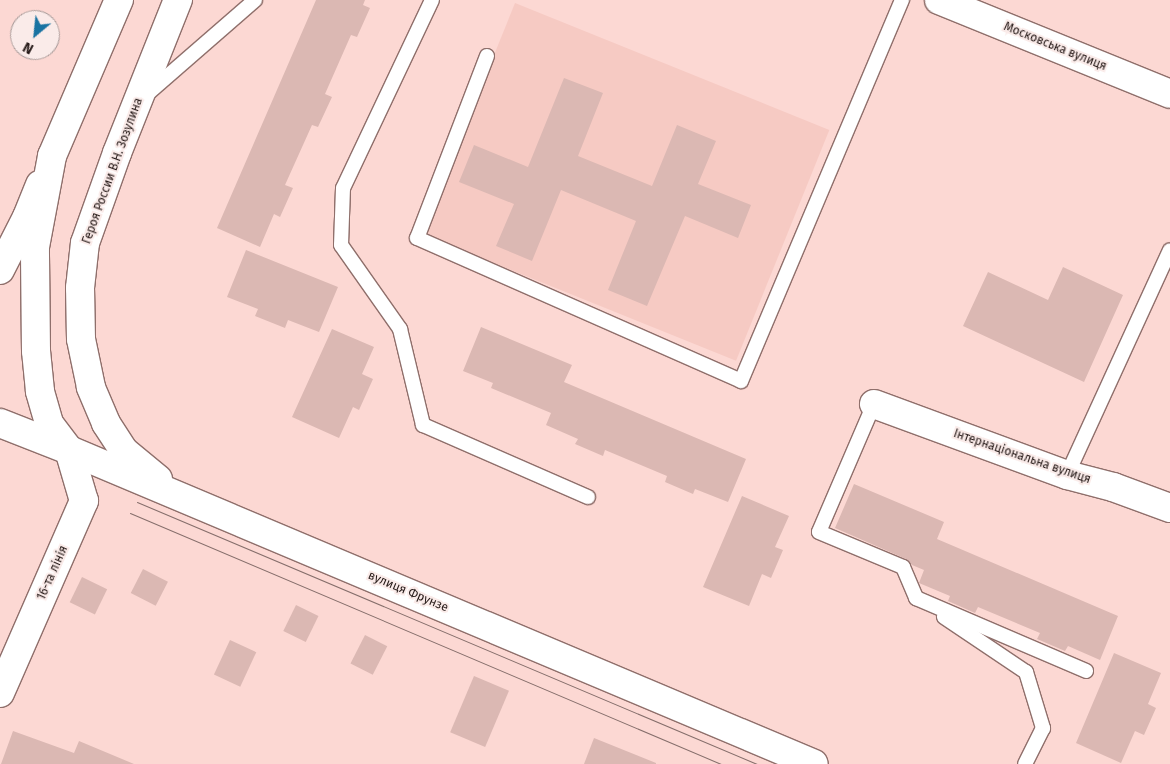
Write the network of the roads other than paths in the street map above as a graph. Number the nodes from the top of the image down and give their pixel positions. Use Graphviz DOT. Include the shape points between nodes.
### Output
graph roads {
  1 [pos="119,0"];
  2 [pos="178,0"];
  3 [pos="255,0"];
  4 [pos="432,0"];
  5 [pos="902,0"];
  6 [pos="939,0"];
  7 [pos="487,56"];
  8 [pos="1170,94"];
  9 [pos="137,102"];
  10 [pos="52,156"];
  11 [pos="1170,250"];
  12 [pos="0,270"];
  13 [pos="874,404"];
  14 [pos="0,423"];
  15 [pos="69,450"];
  16 [pos="1067,475"];
  17 [pos="177,495"];
  18 [pos="588,497"];
  19 [pos="1170,508"];
  20 [pos="916,598"];
  21 [pos="1086,671"];
  22 [pos="0,693"];
  23 [pos="814,764"];
  24 [pos="1025,764"];
  1 -- 10 [label="main road"];
  2 -- 9 [label="main road, Героя России В.Н. Зозулина"];
  3 -- 9 [label="lane"];
  4 -- 18 [label="lane" via="343,188 341,245 400,329 423,425"];
  5 -- 7 [label="lane" via="741,381 417,238"];
  6 -- 8 [label="main road, Московська вулиця"];
  9 -- 17 [label="main road, Героя России В.Н. Зозулина" via="85,243 80,288 81,339 91,387 106,423 124,451"];
  10 -- 12 [label="main road" via="27,217"];
  10 -- 15 [label="main road" via="35,248 36,351 40,391 49,423"];
  11 -- 16 [label="lane"];
  13 -- 16 [label="main road, Інтернаціональна вулиця"];
  13 -- 20 [label="lane" via="819,532 903,566"];
  14 -- 15 [label="main road, вулиця Фрунзе"];
  15 -- 17 [label="main road, вулиця Фрунзе"];
  15 -- 22 [label="main road, 16-та лінія" via="84,501"];
  16 -- 19 [label="main road, Інтернаціональна вулиця" via="1114,487"];
  17 -- 23 [label="main road, вулиця Фрунзе"];
  20 -- 21 [label="lane"];
  20 -- 24 [label="lane" via="1026,672 1043,728"];
}
